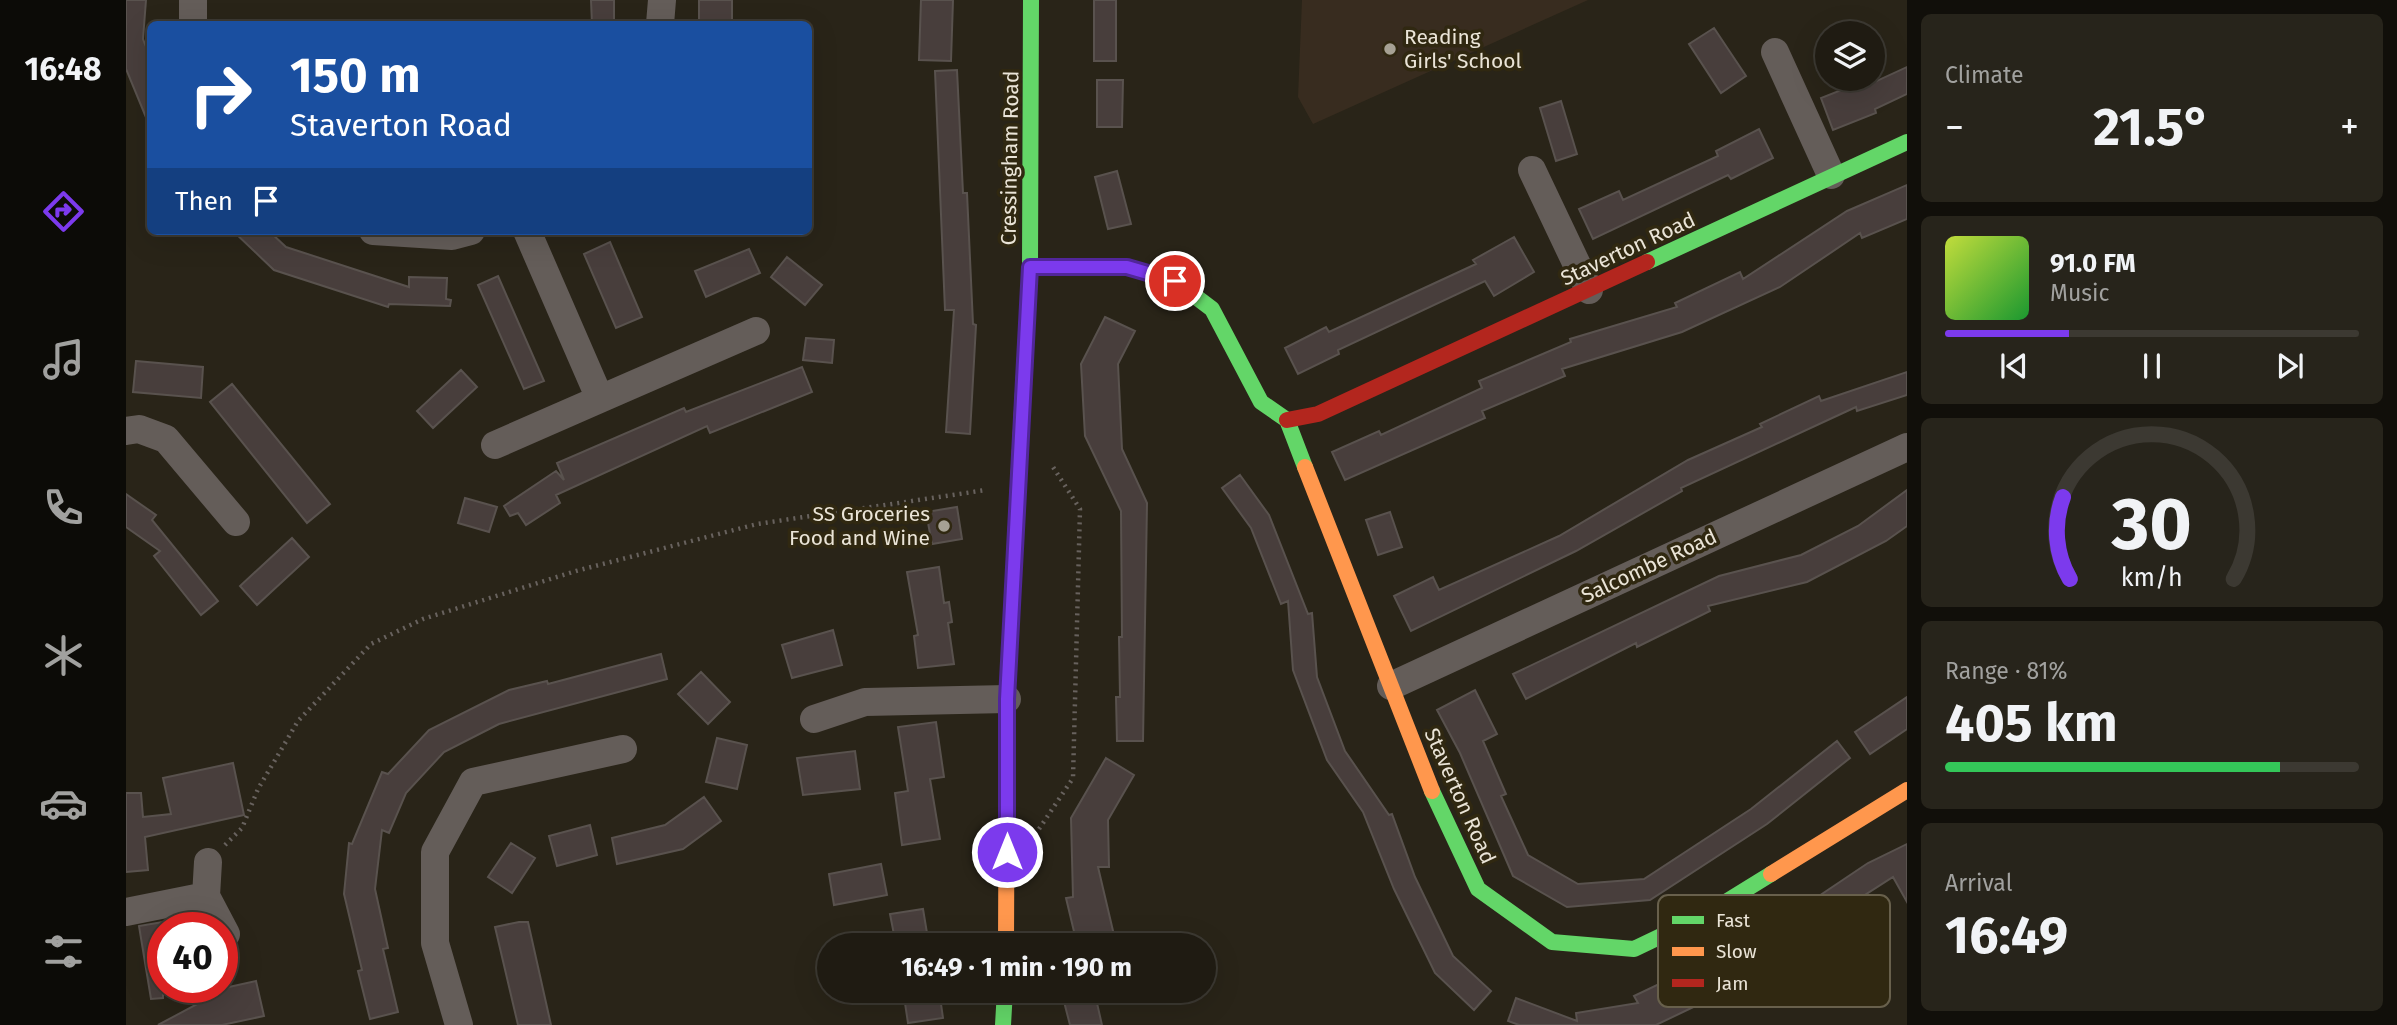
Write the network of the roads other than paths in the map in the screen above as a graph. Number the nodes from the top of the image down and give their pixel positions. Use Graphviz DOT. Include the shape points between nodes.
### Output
graph roads {
  1 [pos="193,0"];
  2 [pos="662,0"];
  3 [pos="1031,0"];
  4 [pos="193,21"];
  5 [pos="660,21"];
  6 [pos="1775,52"];
  7 [pos="1907,142"];
  8 [pos="1532,170"];
  9 [pos="1831,175"];
  10 [pos="436,235"];
  11 [pos="456,235"];
  12 [pos="529,235"];
  13 [pos="1030,267"];
  14 [pos="1589,290"];
  15 [pos="756,331"];
  16 [pos="600,399"];
  17 [pos="1287,420"];
  18 [pos="126,431"];
  19 [pos="495,445"];
  20 [pos="1907,447"];
  21 [pos="236,522"];
  22 [pos="1391,686"];
  23 [pos="1007,699"];
  24 [pos="814,719"];
  25 [pos="623,749"];
  26 [pos="1907,790"];
  27 [pos="208,862"];
  28 [pos="206,895"];
  29 [pos="1737,895"];
  30 [pos="126,912"];
  31 [pos="215,912"];
  32 [pos="1006,933"];
  33 [pos="1658,938"];
  34 [pos="1004,1003"];
  35 [pos="459,1025"];
  36 [pos="1003,1025"];
  1 -- 4 [label="street"];
  2 -- 5 [label="street"];
  3 -- 13 [label="street, Cressingham Road"];
  6 -- 9 [label="street"];
  7 -- 9 [label="street, Staverton Road"];
  8 -- 14 [label="street"];
  9 -- 14 [label="street, Staverton Road"];
  10 -- 11 [label="street"];
  12 -- 16 [label="street"];
  13 -- 17 [label="street" via="1127,267 1175,281 1212,309 1261,402"];
  13 -- 23 [label="street, Cressingham Road"];
  14 -- 17 [label="street, Staverton Road" via="1318,414"];
  15 -- 16 [label="street"];
  16 -- 19 [label="street"];
  17 -- 22 [label="street, Staverton Road"];
  18 -- 21 [label="street" via="139,429 166,439"];
  20 -- 22 [label="street, Salcombe Road"];
  22 -- 33 [label="street, Staverton Road" via="1441,813 1478,889 1552,942 1634,949"];
  23 -- 24 [label="street" via="865,702"];
  23 -- 32 [label="street, Cressingham Road"];
  25 -- 35 [label="street" via="473,782 435,852 435,943"];
  26 -- 29 [label="street, Staverton Road"];
  27 -- 28 [label="street"];
  28 -- 30 [label="street"];
  28 -- 31 [label="street"];
  34 -- 36 [label="street"];
}
